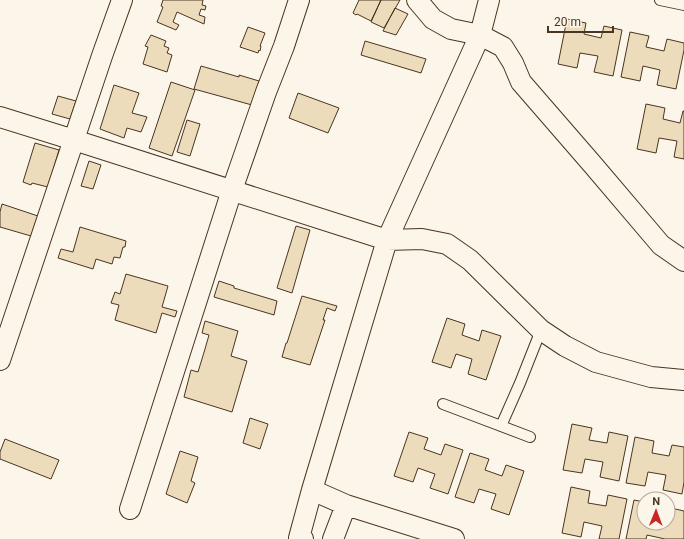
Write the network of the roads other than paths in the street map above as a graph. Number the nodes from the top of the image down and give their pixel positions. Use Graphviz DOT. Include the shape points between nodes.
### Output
graph roads {
  1 [pos="122,0"];
  2 [pos="299,0"];
  3 [pos="417,0"];
  4 [pos="489,0"];
  5 [pos="660,0"];
  6 [pos="684,5"];
  7 [pos="480,35"];
  8 [pos="0,117"];
  9 [pos="74,140"];
  10 [pos="232,190"];
  11 [pos="387,240"];
  12 [pos="684,261"];
  13 [pos="541,330"];
  14 [pos="0,360"];
  15 [pos="684,380"];
  16 [pos="443,404"];
  17 [pos="501,426"];
  18 [pos="530,437"];
  19 [pos="312,490"];
  20 [pos="346,505"];
  21 [pos="130,509"];
  22 [pos="300,539"];
  23 [pos="333,539"];
  24 [pos="454,539"];
  1 -- 9 [label="street"];
  2 -- 10 [label="street"];
  3 -- 7 [label="street" via="433,19 451,29"];
  4 -- 7 [label="street"];
  5 -- 6 [label="lane"];
  7 -- 11 [label="street"];
  7 -- 12 [label="street" via="503,47 521,82 661,245"];
  8 -- 9 [label="street"];
  9 -- 10 [label="street"];
  9 -- 14 [label="street"];
  10 -- 11 [label="street"];
  10 -- 21 [label="street"];
  11 -- 13 [label="street" via="422,239 446,244 470,260"];
  11 -- 19 [label="street"];
  13 -- 15 [label="street" via="596,362 651,377"];
  13 -- 17 [label="lane"];
  16 -- 17 [label="lane"];
  17 -- 18 [label="lane"];
  19 -- 20 [label="street"];
  19 -- 22 [label="street"];
  20 -- 23 [label="street"];
  20 -- 24 [label="street"];
}
